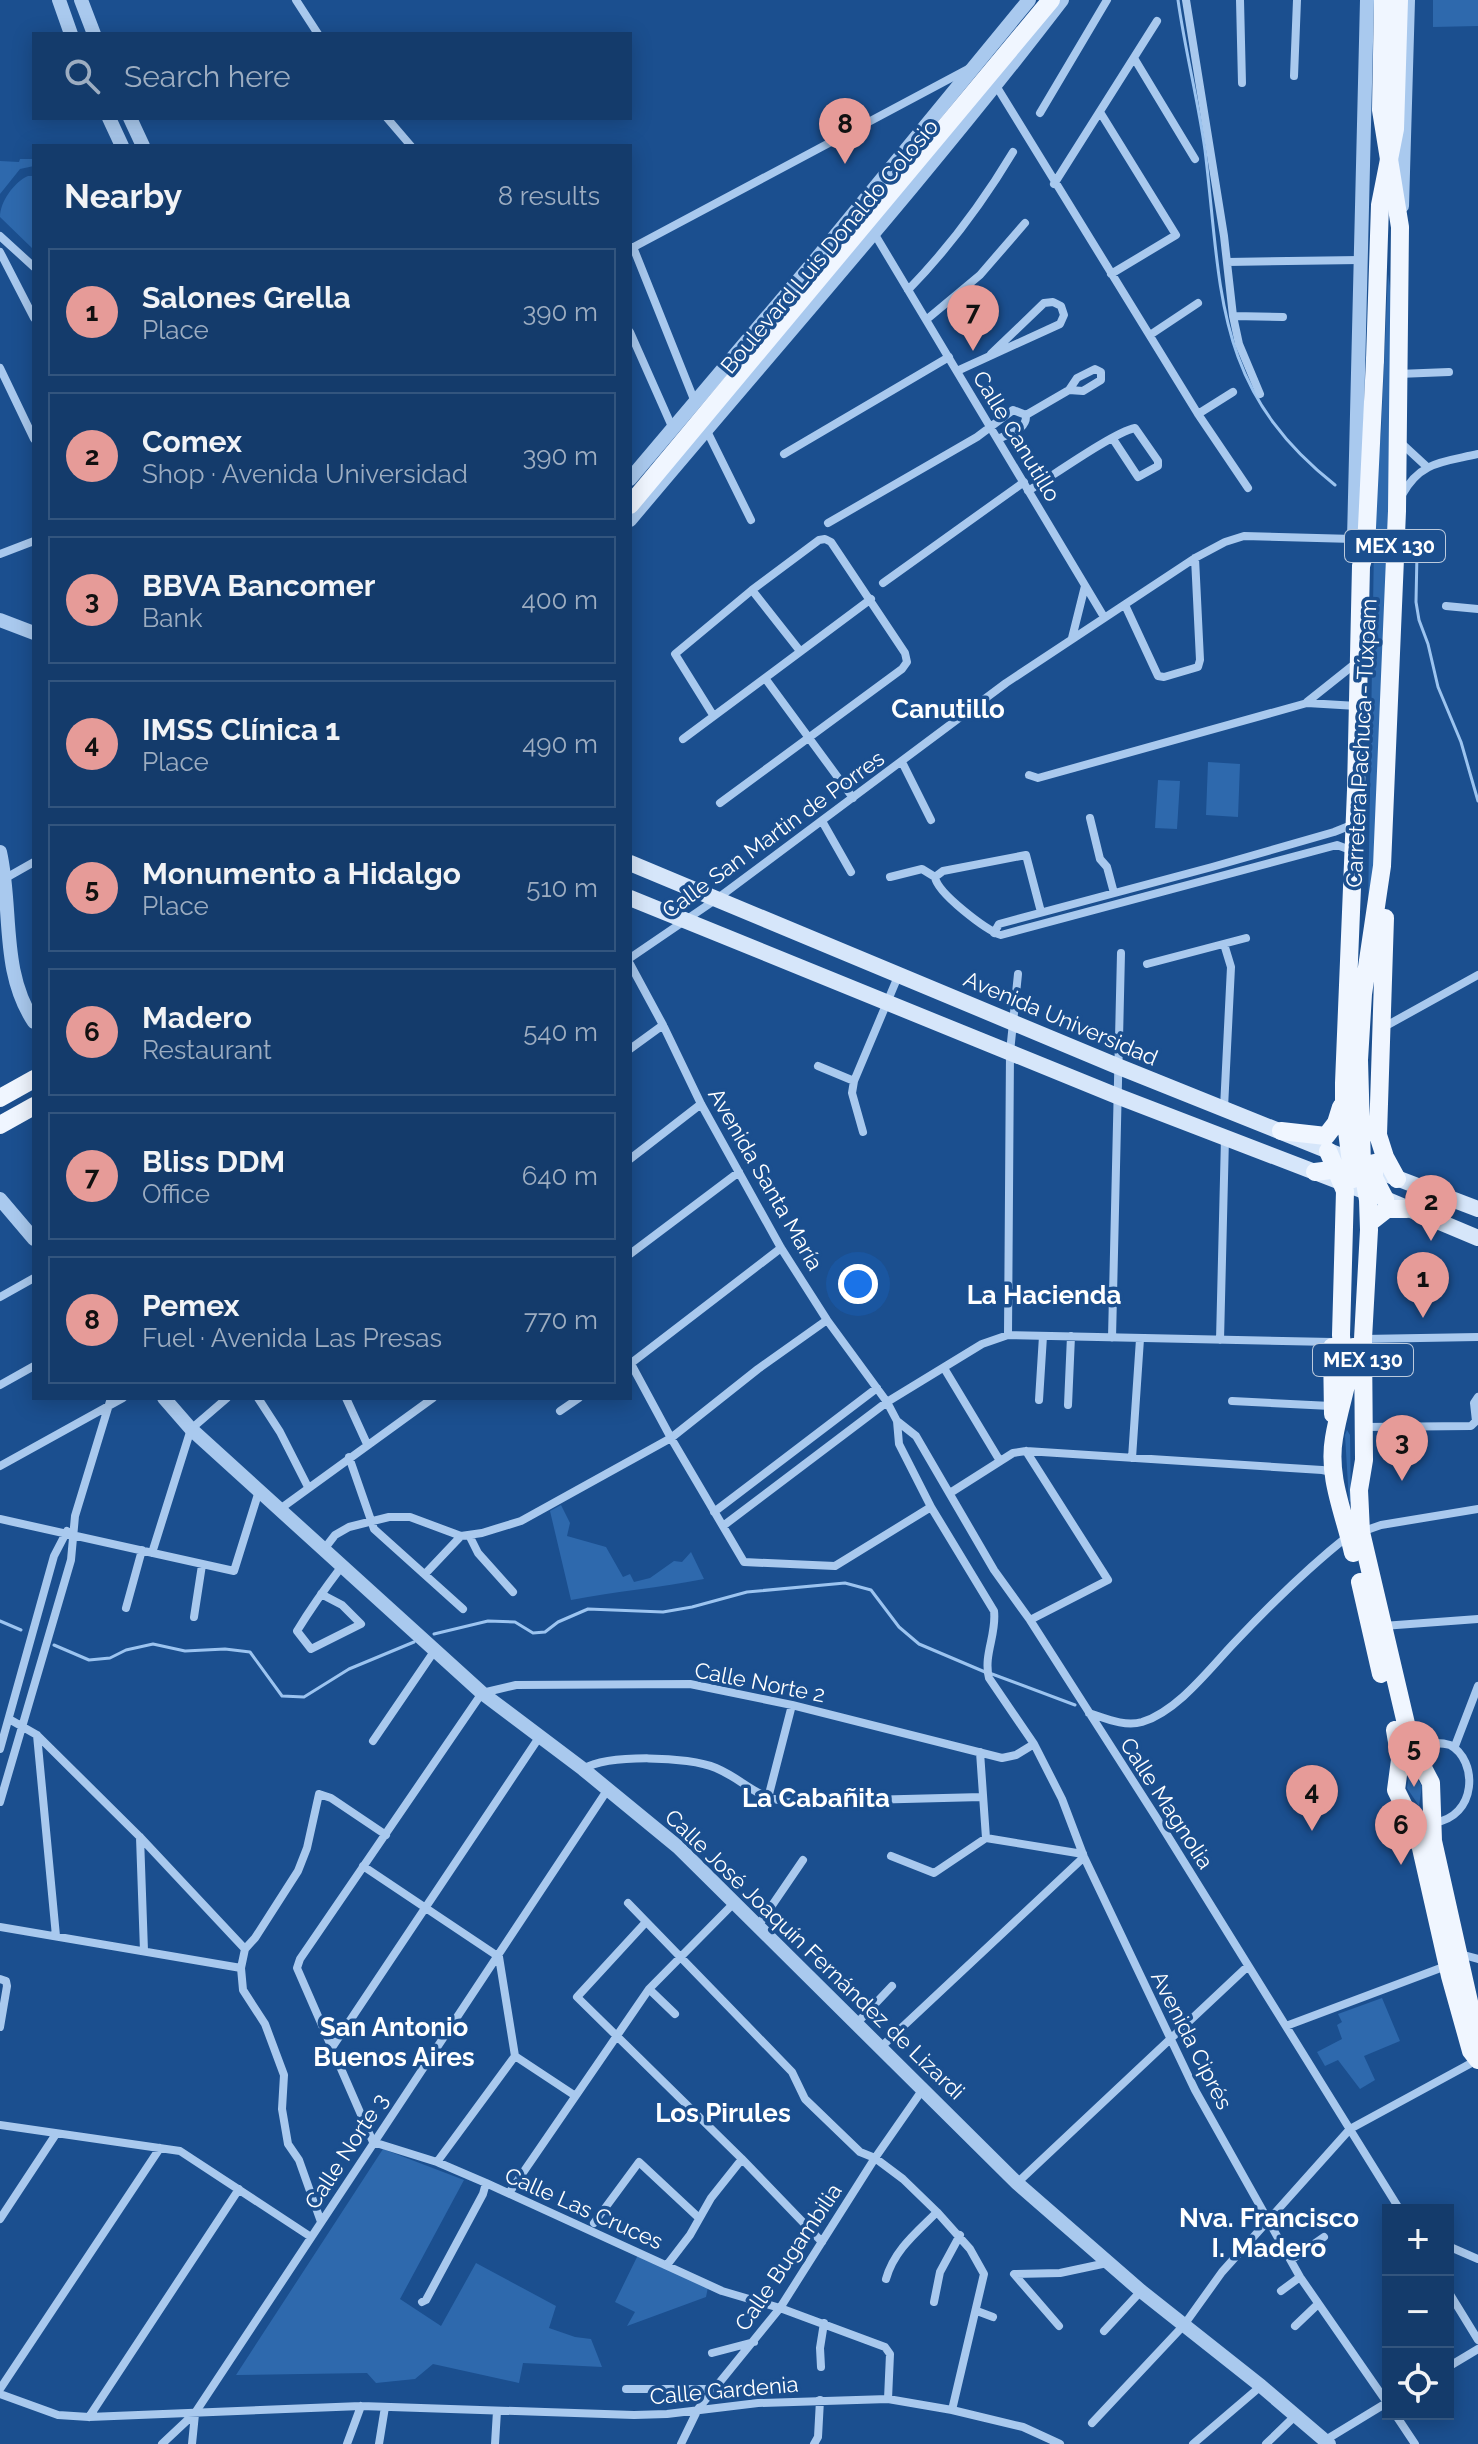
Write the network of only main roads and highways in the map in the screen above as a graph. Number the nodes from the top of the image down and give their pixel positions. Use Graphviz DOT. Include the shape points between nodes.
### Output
graph roads {
  1 [pos="1383,0"];
  2 [pos="1403,0"];
  3 [pos="1039,4"];
  4 [pos="1364,203"];
  5 [pos="1398,319"];
  6 [pos="653,471"];
  7 [pos="632,490"];
  8 [pos="632,502"];
  9 [pos="1356,790"];
  10 [pos="632,864"];
  11 [pos="1382,866"];
  12 [pos="632,899"];
  13 [pos="1368,965"];
  14 [pos="940,992"];
  15 [pos="928,1018"];
  16 [pos="0,1081"];
  17 [pos="31,1081"];
  18 [pos="1344,1097"];
  19 [pos="0,1098"];
  20 [pos="32,1107"];
  21 [pos="0,1125"];
  22 [pos="1281,1131"];
  23 [pos="1326,1150"];
  24 [pos="1315,1172"];
  25 [pos="1355,1176"];
  26 [pos="1397,1179"];
  27 [pos="1395,1203"];
  28 [pos="1478,1209"];
  29 [pos="1369,1230"];
  30 [pos="1478,1238"];
  31 [pos="1346,1388"];
  32 [pos="1333,1441"];
  33 [pos="1359,1490"];
  34 [pos="1355,1534"];
  35 [pos="1405,1746"];
  36 [pos="1423,1825"];
  37 [pos="1464,1963"];
  38 [pos="1478,2042"];
  39 [pos="1478,2059"];
  1 -- 5 [label="main road, Carretera Pachuca - Túxpam / MEX 130, bridge" via="1381,110 1400,227"];
  2 -- 9 [label="main road, Carretera Pachuca - Túxpam / MEX 130, bridge" via="1395,129 1380,205 1357,662"];
  3 -- 6 [label="main road"];
  4 -- 5 [label="main road" via="1383,209"];
  5 -- 11 [label="main road, Carretera Pachuca - Túxpam / MEX 130" via="1397,511"];
  6 -- 7 [label="main road"];
  6 -- 8 [label="main road"];
  9 -- 13 [label="main road" via="1365,837 1362,912"];
  9 -- 18 [label="main road, Carretera Pachuca - Túxpam / MEX 130"];
  10 -- 14 [label="main road, Avenida Universidad"];
  11 -- 13 [label="main road, Carretera Pachuca - Túxpam / MEX 130"];
  11 -- 26 [label="main road" via="1386,892 1378,1135"];
  12 -- 15 [label="main road"];
  13 -- 25 [label="main road, Carretera Pachuca - Túxpam / MEX 130"];
  14 -- 15 [label="main road"];
  14 -- 22 [label="main road, Avenida Universidad"];
  15 -- 24 [label="main road"];
  16 -- 17 [label="main road"];
  17 -- 19 [label="main road"];
  18 -- 22 [label="main road" via="1326,1136"];
  18 -- 25 [label="main road, Carretera Pachuca - Túxpam / MEX 130"];
  20 -- 21 [label="main road"];
  22 -- 23 [label="main road, Avenida Universidad"];
  23 -- 24 [label="main road" via="1326,1166"];
  23 -- 25 [label="main road"];
  24 -- 25 [label="main road"];
  25 -- 26 [label="main road"];
  25 -- 27 [label="main road"];
  25 -- 29 [label="main road, MEX 130" via="1368,1200"];
  25 -- 31 [label="main road, MEX 130" via="1354,1336"];
  25 -- 32 [label="main road" via="1332,1342"];
  26 -- 27 [label="main road" via="1389,1190"];
  26 -- 28 [label="main road"];
  27 -- 29 [label="main road" via="1372,1221"];
  27 -- 30 [label="main road"];
  29 -- 33 [label="main road, MEX 130"];
  31 -- 32 [label="main road, MEX 130"];
  31 -- 33 [label="main road"];
  32 -- 34 [label="main road, MEX 130" via="1338,1505"];
  33 -- 34 [label="main road, MEX 130"];
  34 -- 35 [label="main road, MEX 130"];
  35 -- 36 [label="main road, MEX 130" via="1431,1783"];
  35 -- 36 [label="main road, MEX 130" via="1396,1790"];
  36 -- 37 [label="main road, MEX 130"];
  36 -- 37 [label="main road, MEX 130" via="1442,1943"];
  37 -- 38 [label="main road, MEX 130"];
  37 -- 39 [label="main road, MEX 130" via="1471,2051"];
}
